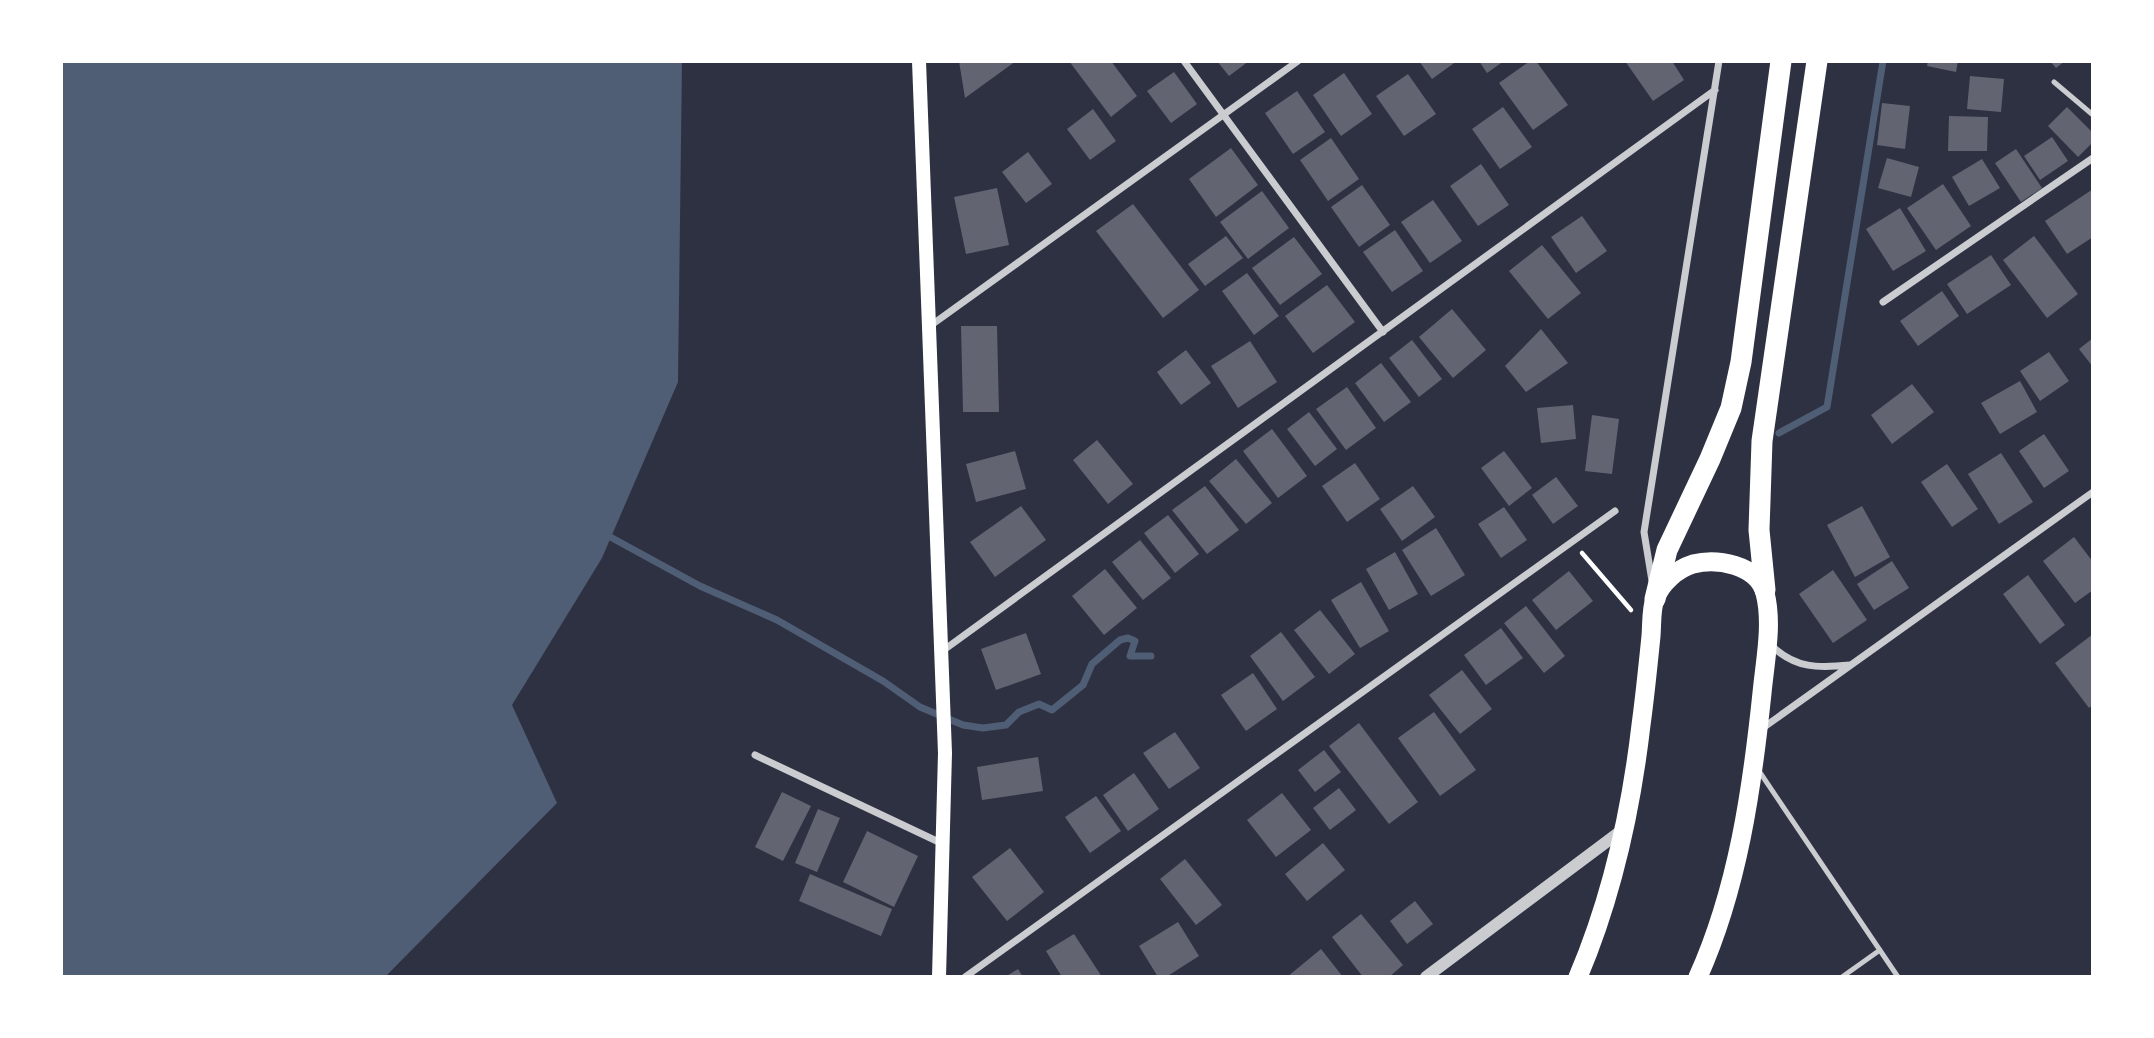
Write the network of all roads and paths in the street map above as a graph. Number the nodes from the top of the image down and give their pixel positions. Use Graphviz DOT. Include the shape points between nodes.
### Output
graph roads {
  1 [pos="919,61"];
  2 [pos="1184,61"];
  3 [pos="1298,61"];
  4 [pos="1719,61"];
  5 [pos="1781,61"];
  6 [pos="1817,61"];
  7 [pos="2054,82"];
  8 [pos="1715,90"];
  9 [pos="1223,115"];
  10 [pos="2093,115"];
  11 [pos="2093,158"];
  12 [pos="1883,302"];
  13 [pos="928,328"];
  14 [pos="1383,331"];
  15 [pos="2093,492"];
  16 [pos="1615,511"];
  17 [pos="1571,543"];
  18 [pos="1765,590"];
  19 [pos="1655,599"];
  20 [pos="1651,636"];
  21 [pos="1768,642"];
  22 [pos="940,653"];
  23 [pos="1851,665"];
  24 [pos="1758,732"];
  25 [pos="755,755"];
  26 [pos="1754,764"];
  27 [pos="1625,828"];
  28 [pos="944,844"];
  29 [pos="1880,950"];
  30 [pos="939,977"];
  31 [pos="965,977"];
  32 [pos="1426,977"];
  33 [pos="1578,977"];
  34 [pos="1698,977"];
  35 [pos="1842,977"];
  36 [pos="1898,977"];
  1 -- 13 [label="main road"];
  2 -- 9 [label="street"];
  3 -- 9 [label="street"];
  4 -- 8 [label="street"];
  5 -- 19 [label="highway" via="1731,408 1667,550"];
  6 -- 18 [label="highway" via="1762,441 1759,530"];
  7 -- 10 [label="lane"];
  8 -- 14 [label="street"];
  8 -- 19 [label="street" via="1644,532"];
  9 -- 13 [label="street"];
  9 -- 14 [label="street"];
  11 -- 12 [label="street"];
  13 -- 22 [label="main road"];
  14 -- 22 [label="street"];
  15 -- 23 [label="street"];
  16 -- 17 [label="street"];
  17 -- 20 [label="path"];
  17 -- 31 [label="street"];
  18 -- 19 [label="highway" via="1750,573 1730,563 1707,560 1685,566 1667,580"];
  18 -- 21 [label="highway"];
  19 -- 20 [label="highway"];
  20 -- 27 [label="highway"];
  21 -- 23 [label="street" via="1797,664 1819,668"];
  21 -- 24 [label="highway"];
  22 -- 28 [label="main road"];
  23 -- 24 [label="street"];
  24 -- 26 [label="highway"];
  25 -- 28 [label="street"];
  26 -- 29 [label="lane"];
  26 -- 34 [label="highway" via="1731,881"];
  27 -- 32 [label="street"];
  27 -- 33 [label="highway"];
  28 -- 30 [label="main road"];
  29 -- 35 [label="lane"];
  29 -- 36 [label="lane"];
}
